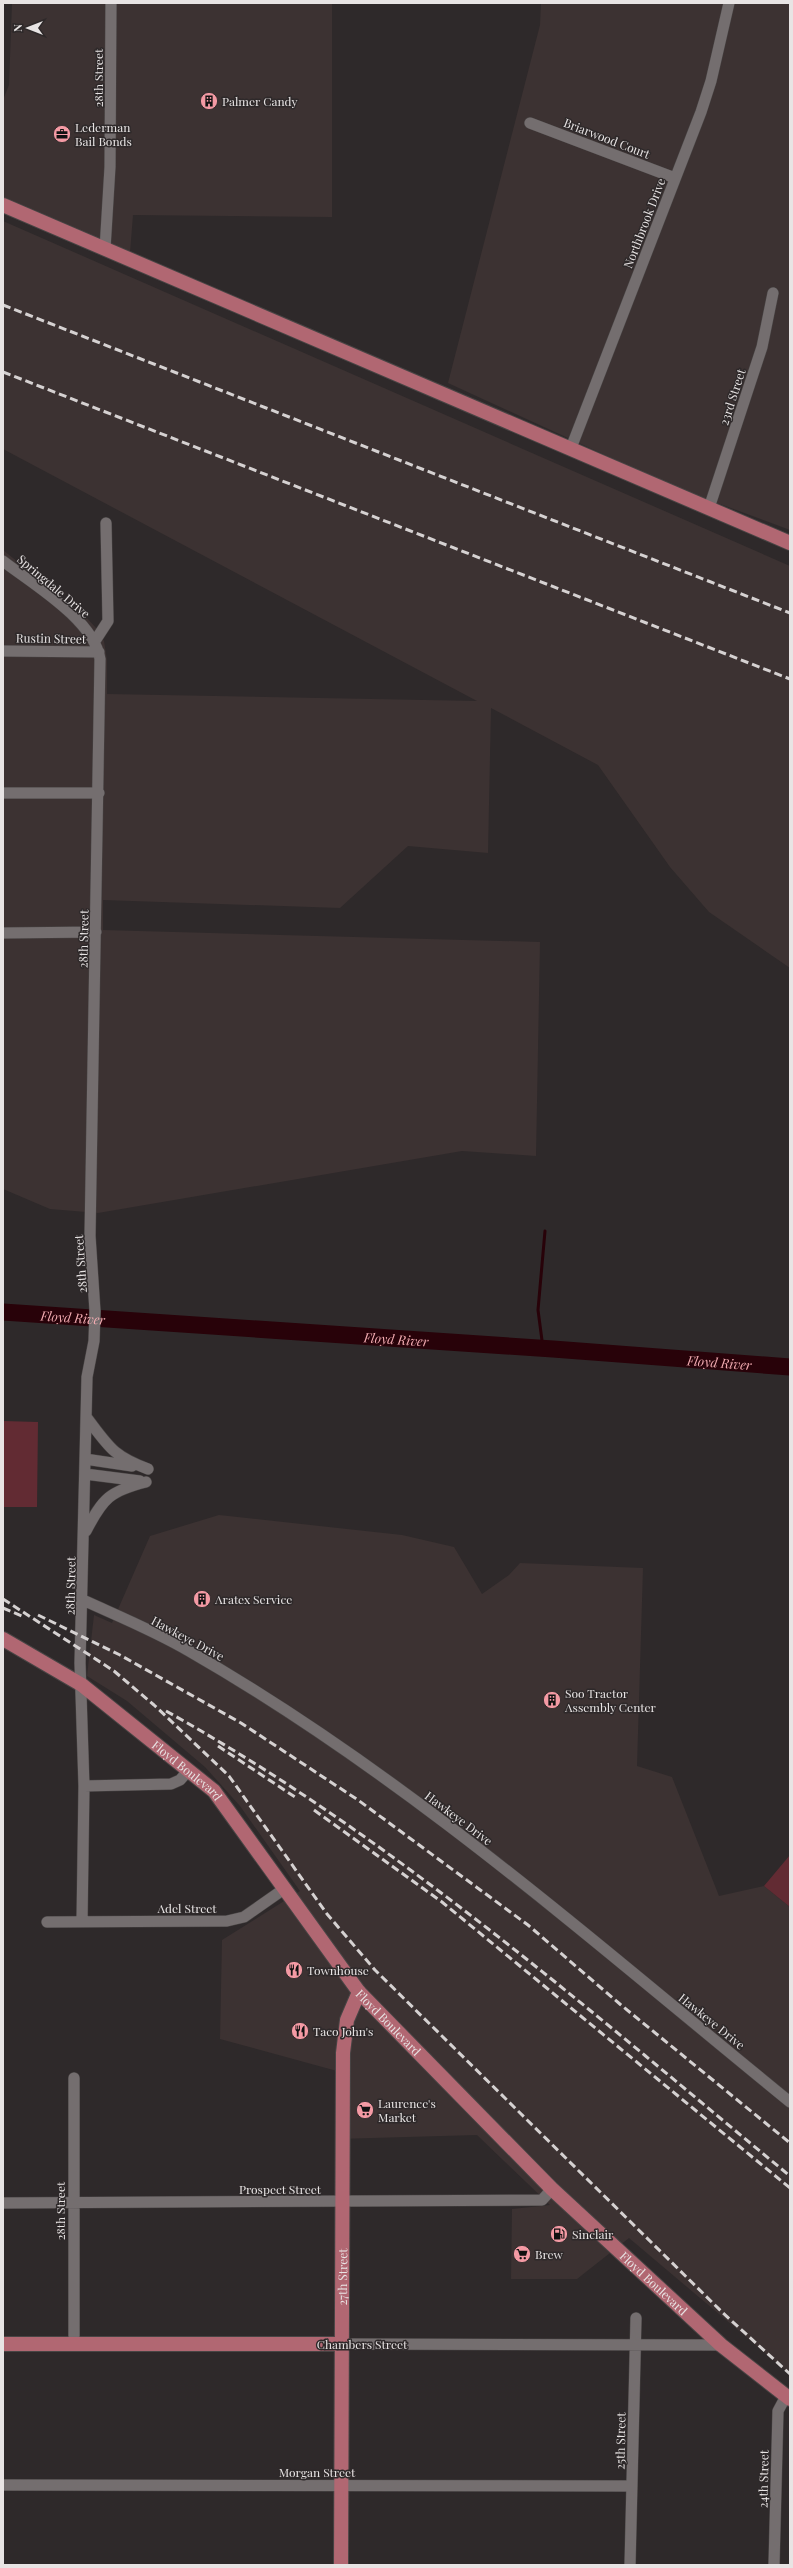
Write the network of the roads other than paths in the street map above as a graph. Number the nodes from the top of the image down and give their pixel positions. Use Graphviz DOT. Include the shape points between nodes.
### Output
graph roads {
  1 [pos="111,3"];
  2 [pos="729,3"];
  3 [pos="530,122"];
  4 [pos="675,178"];
  5 [pos="3,206"];
  6 [pos="105,249"];
  7 [pos="774,293"];
  8 [pos="571,448"];
  9 [pos="709,508"];
  10 [pos="106,524"];
  11 [pos="790,544"];
  12 [pos="3,561"];
  13 [pos="97,646"];
  14 [pos="3,651"];
  15 [pos="3,793"];
  16 [pos="99,793"];
  17 [pos="96,932"];
  18 [pos="3,933"];
  19 [pos="87,1418"];
  20 [pos="85,1459"];
  21 [pos="85,1474"];
  22 [pos="84,1533"];
  23 [pos="83,1600"];
  24 [pos="3,1639"];
  25 [pos="82,1685"];
  26 [pos="189,1770"];
  27 [pos="84,1786"];
  28 [pos="284,1889"];
  29 [pos="47,1922"];
  30 [pos="82,1922"];
  31 [pos="359,1992"];
  32 [pos="74,2078"];
  33 [pos="790,2102"];
  34 [pos="552,2189"];
  35 [pos="342,2201"];
  36 [pos="3,2203"];
  37 [pos="73,2203"];
  38 [pos="636,2318"];
  39 [pos="3,2344"];
  40 [pos="74,2344"];
  41 [pos="343,2344"];
  42 [pos="721,2345"];
  43 [pos="634,2346"];
  44 [pos="788,2398"];
  45 [pos="3,2485"];
  46 [pos="342,2485"];
  47 [pos="632,2486"];
  48 [pos="341,2565"];
  49 [pos="630,2565"];
  50 [pos="774,2565"];
  1 -- 6 [label="street, 28th Street" via="110,167"];
  2 -- 4 [label="street, Northbrook Drive" via="711,81"];
  3 -- 4 [label="street, Briarwood Court"];
  4 -- 8 [label="street, Northbrook Drive"];
  5 -- 6 [label="main road"];
  6 -- 8 [label="main road"];
  7 -- 9 [label="street, 23rd Street" via="762,348"];
  8 -- 9 [label="main road"];
  9 -- 11 [label="main road"];
  10 -- 13 [label="street" via="108,621"];
  12 -- 13 [label="street, Springdale Drive" via="73,615"];
  13 -- 14 [label="street, Rustin Street"];
  13 -- 16 [label="street, 28th Street"];
  15 -- 16 [label="street"];
  16 -- 17 [label="street, 28th Street"];
  17 -- 18 [label="street"];
  17 -- 19 [label="street, 28th Street" via="90,1236 95,1311 94,1340 88,1377"];
  19 -- 20 [label="street, 28th Street"];
  19 -- 20 [label="street" via="124,1460 148,1469"];
  20 -- 21 [label="street, 28th Street"];
  21 -- 22 [label="street, 28th Street"];
  21 -- 22 [label="street" via="146,1482 122,1488 108,1497 98,1508"];
  22 -- 23 [label="street, 28th Street"];
  23 -- 25 [label="street, 28th Street"];
  23 -- 33 [label="street, Hawkeye Drive" via="188,1650 352,1754 522,1882"];
  24 -- 25 [label="main road, Floyd Boulevard"];
  25 -- 26 [label="main road, Floyd Boulevard"];
  25 -- 27 [label="street, 28th Street"];
  26 -- 27 [label="street" via="180,1780 171,1784"];
  26 -- 28 [label="main road, Floyd Boulevard" via="214,1791"];
  27 -- 30 [label="street, 28th Street"];
  28 -- 30 [label="street, Adel Street" via="244,1916 227,1921"];
  28 -- 31 [label="main road, Floyd Boulevard"];
  29 -- 30 [label="street, Adel Street"];
  31 -- 34 [label="main road, Floyd Boulevard"];
  31 -- 35 [label="main road, 27th Street" via="348,2020 343,2053"];
  32 -- 37 [label="street, 28th Street"];
  34 -- 35 [label="street, Prospect Street" via="542,2200"];
  34 -- 42 [label="main road, Floyd Boulevard"];
  35 -- 37 [label="street, Prospect Street"];
  35 -- 41 [label="main road, 27th Street"];
  36 -- 37 [label="street, Prospect Street"];
  37 -- 40 [label="street, 28th Street"];
  38 -- 43 [label="street, 25th Street"];
  39 -- 40 [label="main road, Chambers Street"];
  40 -- 41 [label="main road, Chambers Street"];
  41 -- 43 [label="street, Chambers Street"];
  41 -- 46 [label="main road, 27th Street"];
  42 -- 43 [label="street, Chambers Street"];
  42 -- 44 [label="main road, Floyd Boulevard"];
  43 -- 47 [label="street, 25th Street"];
  44 -- 50 [label="street, 24th Street" via="778,2411"];
  45 -- 46 [label="street, Morgan Street"];
  46 -- 47 [label="street, Morgan Street"];
  46 -- 48 [label="main road, 27th Street"];
  47 -- 49 [label="street, 25th Street"];
}
